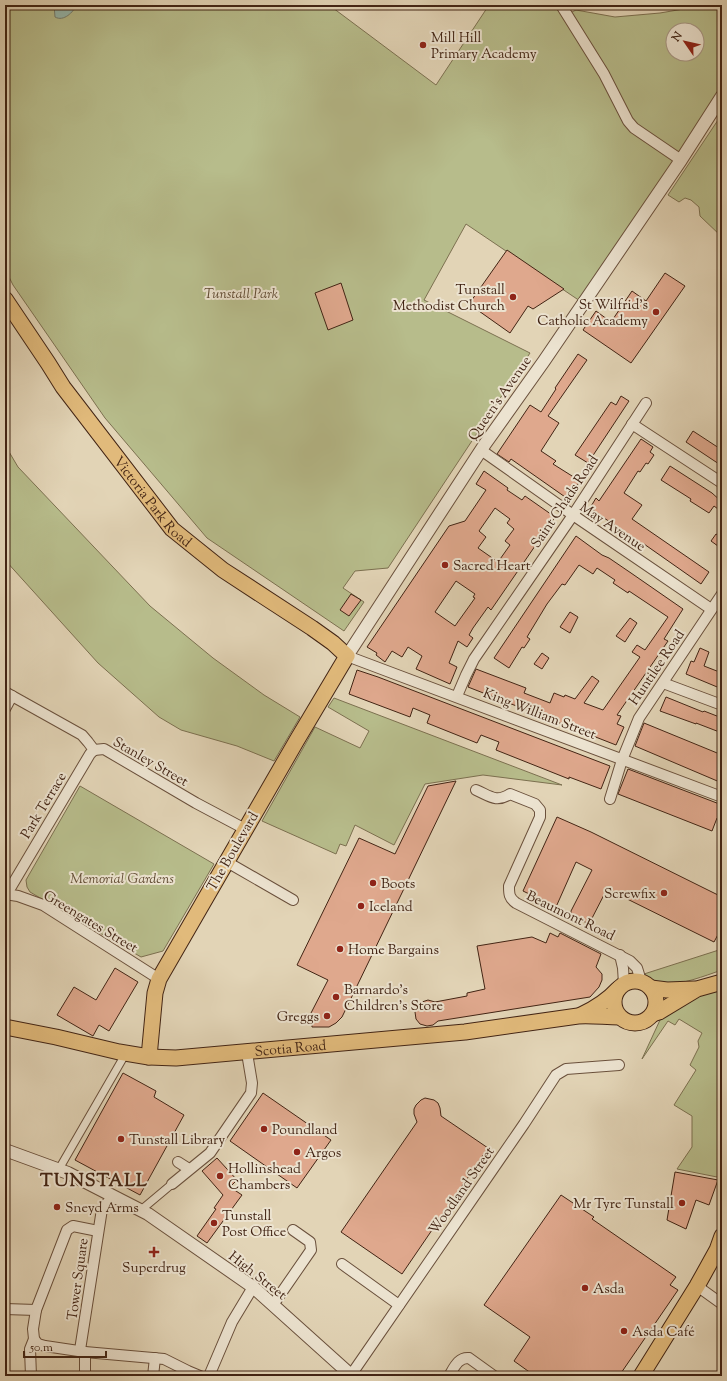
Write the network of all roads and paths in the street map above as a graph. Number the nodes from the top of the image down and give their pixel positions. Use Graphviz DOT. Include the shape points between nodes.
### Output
graph roads {
  1 [pos="561,5"];
  2 [pos="722,96"];
  3 [pos="681,160"];
  4 [pos="5,299"];
  5 [pos="646,403"];
  6 [pos="632,424"];
  7 [pos="481,450"];
  8 [pos="722,484"];
  9 [pos="573,515"];
  10 [pos="721,597"];
  11 [pos="711,609"];
  12 [pos="347,656"];
  13 [pos="663,683"];
  14 [pos="9,694"];
  15 [pos="457,696"];
  16 [pos="722,705"];
  17 [pos="5,709"];
  18 [pos="94,750"];
  19 [pos="622,760"];
  20 [pos="476,790"];
  21 [pos="722,797"];
  22 [pos="610,799"];
  23 [pos="245,829"];
  24 [pos="227,862"];
  25 [pos="5,895"];
  26 [pos="292,900"];
  27 [pos="620,955"];
  28 [pos="159,979"];
  29 [pos="722,982"];
  30 [pos="646,985"];
  31 [pos="621,986"];
  32 [pos="697,989"];
  33 [pos="653,1014"];
  34 [pos="578,1016"];
  35 [pos="619,1017"];
  36 [pos="5,1027"];
  37 [pos="126,1053"];
  38 [pos="247,1053"];
  39 [pos="149,1057"];
  40 [pos="619,1065"];
  41 [pos="5,1150"];
  42 [pos="178,1162"];
  43 [pos="59,1169"];
  44 [pos="189,1169"];
  45 [pos="172,1184"];
  46 [pos="116,1198"];
  47 [pos="141,1210"];
  48 [pos="293,1230"];
  49 [pos="98,1231"];
  50 [pos="722,1236"];
  51 [pos="342,1264"];
  52 [pos="697,1286"];
  53 [pos="253,1288"];
  54 [pos="399,1304"];
  55 [pos="722,1304"];
  56 [pos="273,1305"];
  57 [pos="5,1309"];
  58 [pos="36,1310"];
  59 [pos="34,1339"];
  60 [pos="83,1351"];
  61 [pos="155,1358"];
  62 [pos="187,1374"];
  63 [pos="30,1376"];
  64 [pos="85,1376"];
  65 [pos="153,1376"];
  66 [pos="200,1376"];
  67 [pos="209,1376"];
  68 [pos="352,1376"];
  69 [pos="449,1376"];
  70 [pos="494,1376"];
  71 [pos="641,1376"];
  1 -- 3 [label="street" via="604,74 628,121 634,128"];
  2 -- 3 [label="street, Queen's Avenue"];
  3 -- 7 [label="street, Queen's Avenue"];
  4 -- 12 [label="main road, Victoria Park Road" via="63,387 172,529 223,570 312,628"];
  5 -- 6 [label="street, Saint Chads Road"];
  6 -- 8 [label="street"];
  6 -- 9 [label="street, Saint Chads Road"];
  7 -- 9 [label="street, May Avenue"];
  7 -- 12 [label="street, Queen's Avenue"];
  9 -- 11 [label="street, May Avenue"];
  9 -- 15 [label="street, Saint Chads Road" via="474,659"];
  10 -- 11 [label="street, Huntilee Road"];
  11 -- 13 [label="street, Huntilee Road"];
  12 -- 15 [label="street, King William Street"];
  12 -- 23 [label="main road, The Boulevard"];
  13 -- 16 [label="street"];
  13 -- 19 [label="street, Huntilee Road" via="639,718"];
  14 -- 17 [label="street"];
  14 -- 18 [label="street, Stanley Street" via="82,735"];
  15 -- 19 [label="street, King William Street"];
  18 -- 23 [label="street, Stanley Street" via="104,749"];
  18 -- 25 [label="street, Park Terrace"];
  19 -- 21 [label="street, King William Street"];
  19 -- 22 [label="street, Huntilee Road"];
  20 -- 27 [label="street, Beaumont Road" via="497,799 510,794 535,804 540,810 540,817 509,886 510,899"];
  23 -- 24 [label="main road, The Boulevard"];
  24 -- 26 [label="street"];
  24 -- 28 [label="main road, The Boulevard"];
  25 -- 28 [label="street, Greengates Street" via="18,896 43,905"];
  27 -- 30 [label="street, Beaumont Road" via="637,968"];
  27 -- 31 [label="street, Beaumont Road" via="623,968"];
  28 -- 39 [label="main road, The Boulevard" via="154,993"];
  29 -- 32 [label="main road"];
  30 -- 31 [label="main road" via="630,981"];
  30 -- 32 [label="main road" via="667,990"];
  30 -- 33 [label="main road" via="656,995"];
  31 -- 34 [label="main road, Scotia Road" via="596,1008"];
  31 -- 35 [label="main road" via="614,996 615,1010"];
  32 -- 33 [label="main road"];
  33 -- 35 [label="main road" via="636,1023"];
  34 -- 35 [label="main road, Scotia Road"];
  34 -- 38 [label="main road, Scotia Road" via="465,1032"];
  36 -- 37 [label="main road, Scotia Road"];
  37 -- 39 [label="main road, Scotia Road"];
  37 -- 43 [label="street"];
  38 -- 39 [label="main road, Scotia Road" via="176,1058"];
  38 -- 44 [label="street" via="251,1093 210,1153"];
  40 -- 54 [label="street, Woodland Street" via="566,1070 556,1076"];
  41 -- 43 [label="street, High Street"];
  42 -- 44 [label="street"];
  43 -- 46 [label="street, High Street"];
  44 -- 45 [label="street"];
  45 -- 47 [label="street"];
  46 -- 47 [label="street, High Street"];
  46 -- 49 [label="street, Tower Square" via="102,1209"];
  47 -- 53 [label="street, High Street"];
  48 -- 56 [label="street" via="310,1242 311,1250"];
  49 -- 58 [label="street, Tower Square" via="73,1226 67,1230"];
  49 -- 60 [label="street, Tower Square"];
  50 -- 52 [label="main road"];
  51 -- 54 [label="street"];
  52 -- 55 [label="street"];
  52 -- 71 [label="main road"];
  53 -- 56 [label="street, High Street"];
  53 -- 67 [label="street" via="232,1322"];
  54 -- 68 [label="street, Woodland Street"];
  56 -- 68 [label="street, High Street"];
  57 -- 58 [label="street"];
  58 -- 59 [label="street, Tower Square"];
  59 -- 60 [label="street" via="38,1344 45,1346"];
  59 -- 63 [label="street, Tower Square" via="30,1349"];
  60 -- 61 [label="street"];
  60 -- 64 [label="street, Tower Square"];
  61 -- 62 [label="street" via="164,1359"];
  61 -- 65 [label="street"];
  62 -- 66 [label="street"];
  69 -- 70 [label="street" via="464,1358 469,1358"];
}
